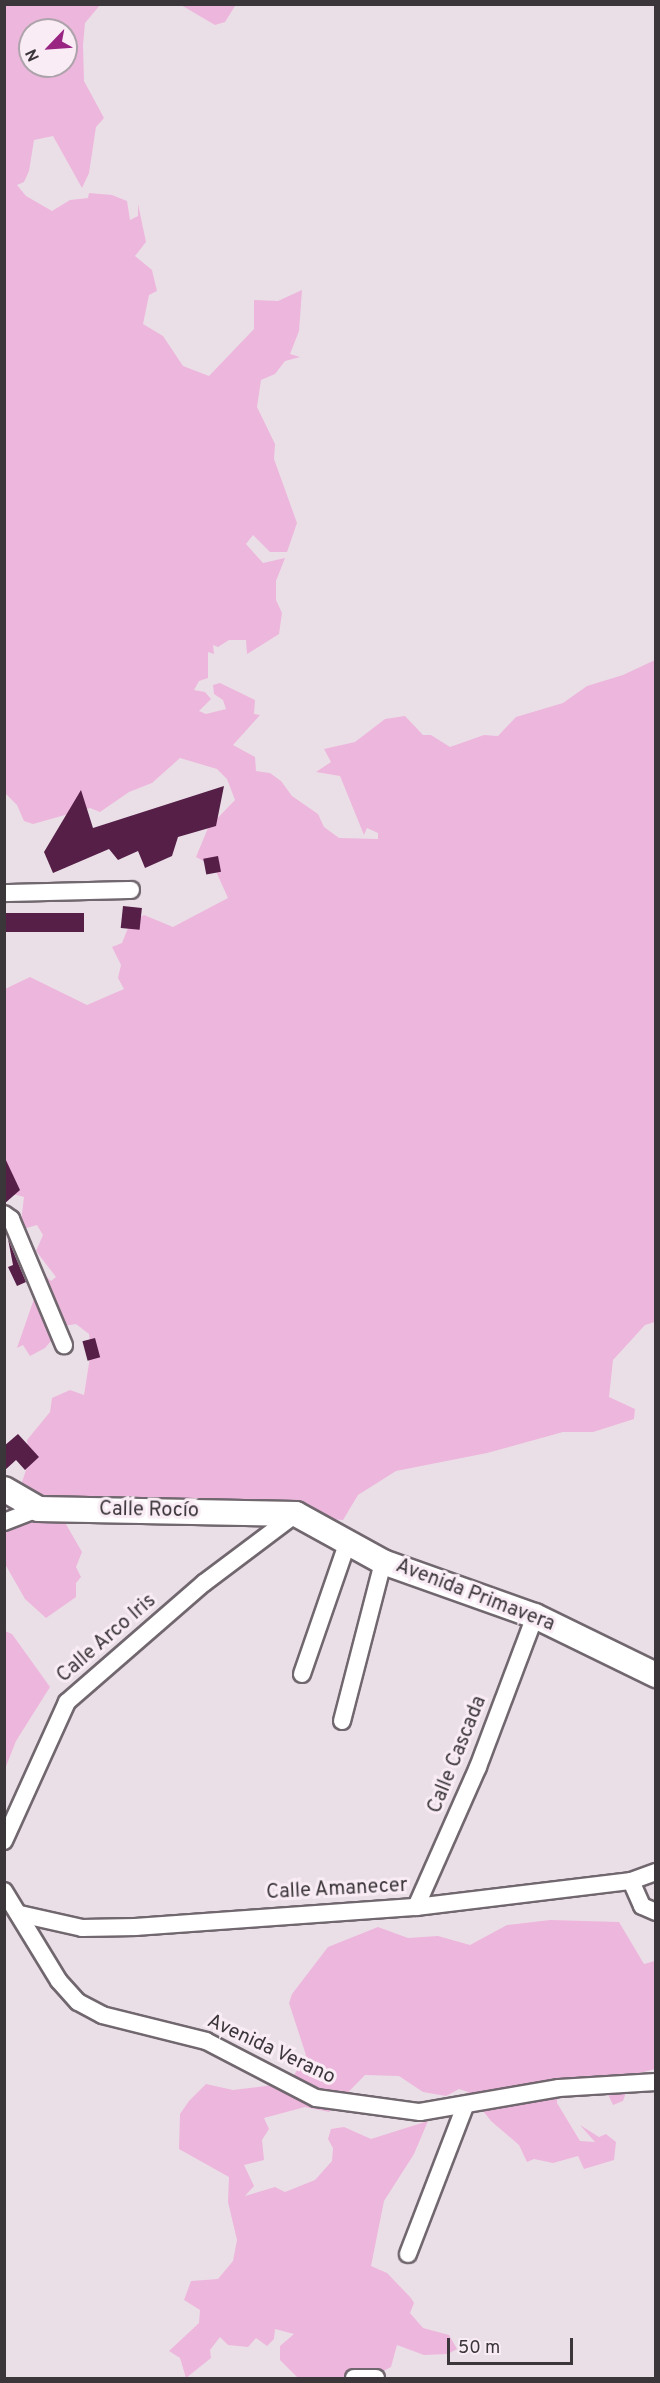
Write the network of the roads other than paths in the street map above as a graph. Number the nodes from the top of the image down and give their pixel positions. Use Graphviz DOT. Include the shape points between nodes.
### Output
graph roads {
  1 [pos="131,890"];
  2 [pos="4,893"];
  3 [pos="4,1214"];
  4 [pos="64,1345"];
  5 [pos="4,1489"];
  6 [pos="38,1509"];
  7 [pos="296,1514"];
  8 [pos="4,1522"];
  9 [pos="347,1544"];
  10 [pos="382,1562"];
  11 [pos="535,1616"];
  12 [pos="302,1674"];
  13 [pos="656,1675"];
  14 [pos="342,1721"];
  15 [pos="4,1841"];
  16 [pos="656,1872"];
  17 [pos="631,1881"];
  18 [pos="4,1891"];
  19 [pos="416,1907"];
  20 [pos="656,1912"];
  21 [pos="20,1914"];
  22 [pos="656,2082"];
  23 [pos="465,2106"];
  24 [pos="408,2254"];
  25 [pos="354,2379"];
  26 [pos="376,2379"];
  1 -- 2 [label="street"];
  3 -- 4 [label="street" via="11,1219"];
  5 -- 6 [label="street"];
  6 -- 7 [label="street, Calle Rocío"];
  6 -- 8 [label="street, Calle Rocío"];
  7 -- 9 [label="street, Avenida Primavera"];
  7 -- 15 [label="street, Calle Arco Iris" via="204,1583 67,1702"];
  9 -- 10 [label="street, Avenida Primavera"];
  9 -- 12 [label="street"];
  10 -- 11 [label="street, Avenida Primavera"];
  10 -- 14 [label="street"];
  11 -- 13 [label="street, Avenida Primavera"];
  11 -- 19 [label="street, Calle Cascada" via="478,1767"];
  16 -- 17 [label="street, Calle Amanecer"];
  17 -- 19 [label="street, Calle Amanecer"];
  17 -- 20 [label="street" via="642,1906"];
  18 -- 21 [label="street, Avenida Verano"];
  19 -- 21 [label="street, Calle Amanecer" via="114,1928 82,1928"];
  21 -- 23 [label="street, Avenida Verano" via="68,1993 102,2015 206,2041 316,2098 402,2112"];
  22 -- 23 [label="street, Avenida Verano" via="559,2088"];
  23 -- 24 [label="street"];
  25 -- 26 [label="street"];
}
